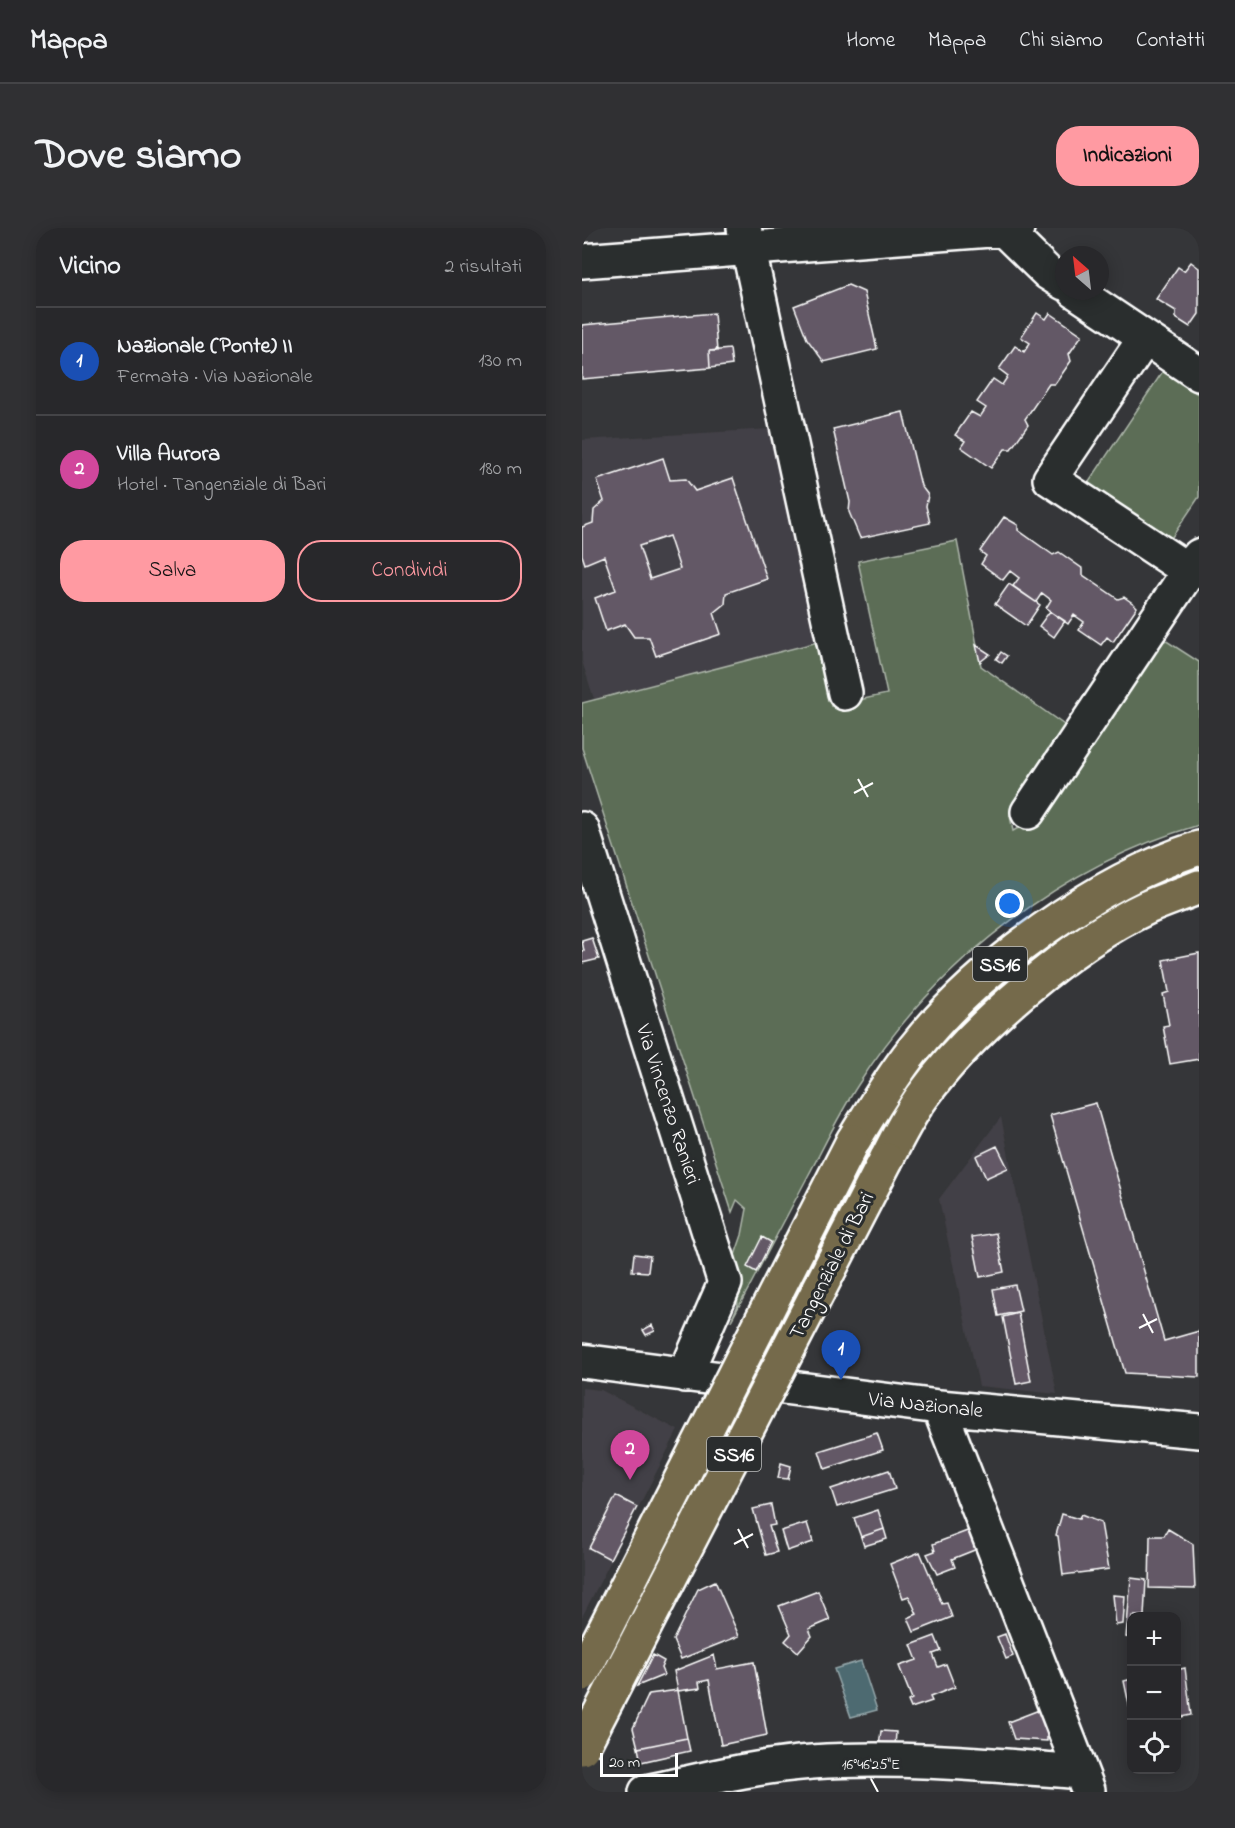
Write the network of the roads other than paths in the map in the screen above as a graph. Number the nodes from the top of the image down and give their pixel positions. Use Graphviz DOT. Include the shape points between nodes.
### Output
graph roads {
  1 [pos="1010,229"];
  2 [pos="734,238"];
  3 [pos="582,261"];
  4 [pos="1055,278"];
  5 [pos="1088,300"];
  6 [pos="1145,338"];
  7 [pos="1199,374"];
  8 [pos="1194,564"];
  9 [pos="845,693"];
  10 [pos="1028,812"];
  11 [pos="582,829"];
  12 [pos="1199,848"];
  13 [pos="1199,887"];
  14 [pos="582,1361"];
  15 [pos="685,1375"];
  16 [pos="939,1407"];
  17 [pos="1199,1431"];
  18 [pos="582,1674"];
  19 [pos="582,1748"];
  20 [pos="1084,1782"];
  21 [pos="646,1792"];
  1 -- 2 [label="street"];
  1 -- 4 [label="street"];
  2 -- 3 [label="street"];
  2 -- 9 [label="street"];
  5 -- 6 [label="street"];
  6 -- 7 [label="street"];
  6 -- 8 [label="street" via="1050,479"];
  8 -- 10 [label="street"];
  11 -- 15 [label="street, Via Vincenzo Ranieri" via="725,1283"];
  12 -- 18 [label="highway, Tangenziale di Bari / SS16, bridge" via="1141,870 1053,922 956,1004 914,1048 853,1141"];
  13 -- 19 [label="highway, Tangenziale di Bari / SS16, bridge" via="1147,908 1085,945 1030,986 967,1043 929,1089 886,1160"];
  14 -- 15 [label="street, Via Nazionale"];
  15 -- 16 [label="street, Via Nazionale"];
  16 -- 17 [label="street, Via Nazionale"];
  16 -- 20 [label="street"];
  20 -- 21 [label="street" via="949,1761 812,1762 744,1770"];
}
